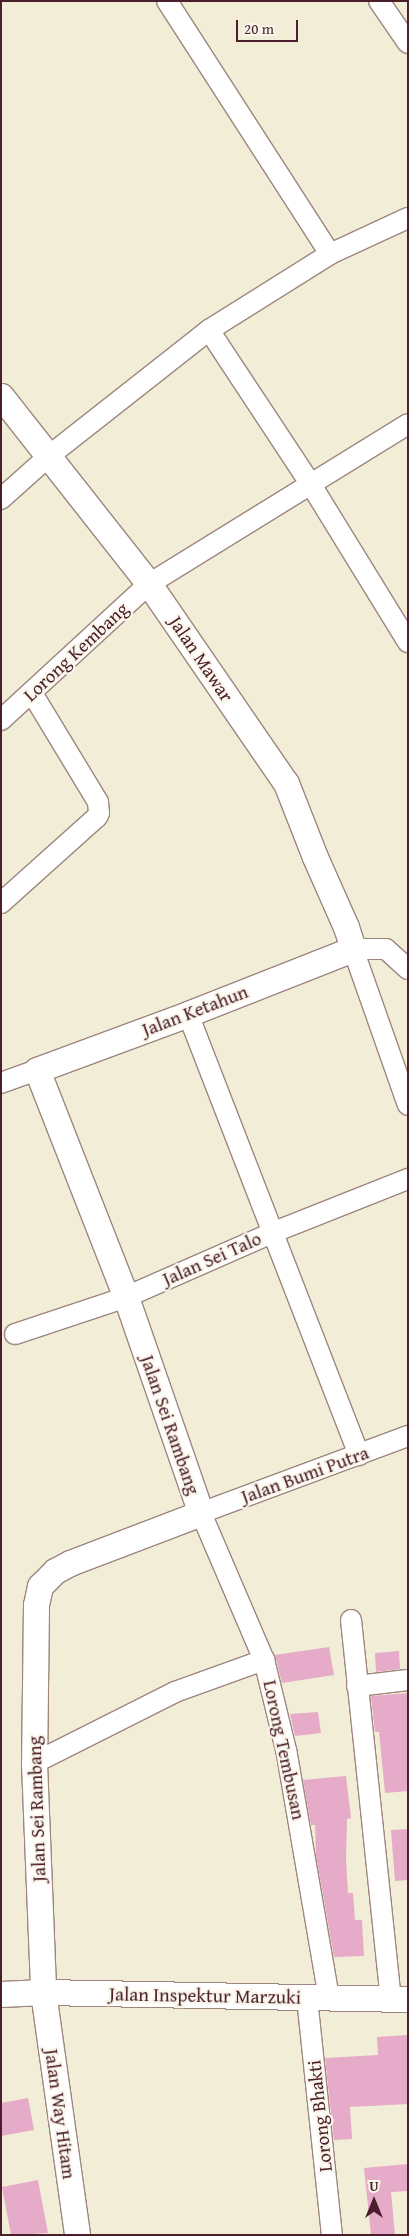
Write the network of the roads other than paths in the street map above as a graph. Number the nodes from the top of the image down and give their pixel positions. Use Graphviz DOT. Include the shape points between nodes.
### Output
graph roads {
  1 [pos="167,1"];
  2 [pos="379,1"];
  3 [pos="408,43"];
  4 [pos="408,218"];
  5 [pos="330,254"];
  6 [pos="209,330"];
  7 [pos="1,396"];
  8 [pos="408,424"];
  9 [pos="49,456"];
  10 [pos="310,483"];
  11 [pos="1,499"];
  12 [pos="150,584"];
  13 [pos="408,642"];
  14 [pos="32,693"];
  15 [pos="1,720"];
  16 [pos="1,903"];
  17 [pos="353,949"];
  18 [pos="408,969"];
  19 [pos="188,1014"];
  20 [pos="37,1070"];
  21 [pos="1,1083"];
  22 [pos="408,1105"];
  23 [pos="408,1179"];
  24 [pos="274,1232"];
  25 [pos="126,1297"];
  26 [pos="15,1334"];
  27 [pos="408,1436"];
  28 [pos="359,1455"];
  29 [pos="201,1512"];
  30 [pos="351,1620"];
  31 [pos="264,1660"];
  32 [pos="408,1680"];
  33 [pos="357,1686"];
  34 [pos="34,1762"];
  35 [pos="43,1992"];
  36 [pos="1,1994"];
  37 [pos="318,1998"];
  38 [pos="399,1999"];
  39 [pos="77,2235"];
  40 [pos="332,2235"];
  1 -- 5 [label="street"];
  2 -- 3 [label="street"];
  4 -- 5 [label="street"];
  5 -- 6 [label="street"];
  6 -- 9 [label="street"];
  6 -- 10 [label="street"];
  7 -- 9 [label="street, Jalan Mawar"];
  8 -- 10 [label="street, Lorong Kembang"];
  9 -- 11 [label="street"];
  9 -- 12 [label="street, Jalan Mawar"];
  10 -- 12 [label="street, Lorong Kembang"];
  10 -- 13 [label="street"];
  12 -- 14 [label="street, Lorong Kembang"];
  12 -- 17 [label="street, Jalan Mawar" via="286,783"];
  14 -- 15 [label="street, Lorong Kembang"];
  14 -- 16 [label="street" via="98,802 99,813"];
  17 -- 18 [label="street" via="386,949"];
  17 -- 19 [label="street, Jalan Ketahun"];
  17 -- 22 [label="street"];
  19 -- 20 [label="street, Jalan Ketahun"];
  19 -- 24 [label="street"];
  20 -- 21 [label="street"];
  20 -- 25 [label="street, Jalan Sei Rambang"];
  23 -- 24 [label="street, Jalan Sei Talo"];
  24 -- 25 [label="street, Jalan Sei Talo"];
  24 -- 28 [label="street"];
  25 -- 26 [label="street, Jalan Sei Talo"];
  25 -- 29 [label="street, Jalan Sei Rambang"];
  27 -- 28 [label="street, Jalan Bumi Putra"];
  28 -- 29 [label="street, Jalan Bumi Putra"];
  29 -- 31 [label="street, Lorong Tembusan"];
  29 -- 34 [label="street, Jalan Sei Rambang" via="70,1563 40,1586 36,1605"];
  30 -- 33 [label="street"];
  31 -- 34 [label="street" via="175,1692"];
  31 -- 37 [label="street, Lorong Tembusan" via="286,1750"];
  32 -- 33 [label="street"];
  33 -- 38 [label="street"];
  34 -- 35 [label="street, Jalan Sei Rambang"];
  35 -- 36 [label="street, Jalan Inspektur Marzuki"];
  35 -- 37 [label="street, Jalan Inspektur Marzuki"];
  35 -- 39 [label="street, Jalan Way Hitam"];
  37 -- 38 [label="street, Jalan Inspektur Marzuki"];
  37 -- 40 [label="street, Lorong Bhakti"];
}
